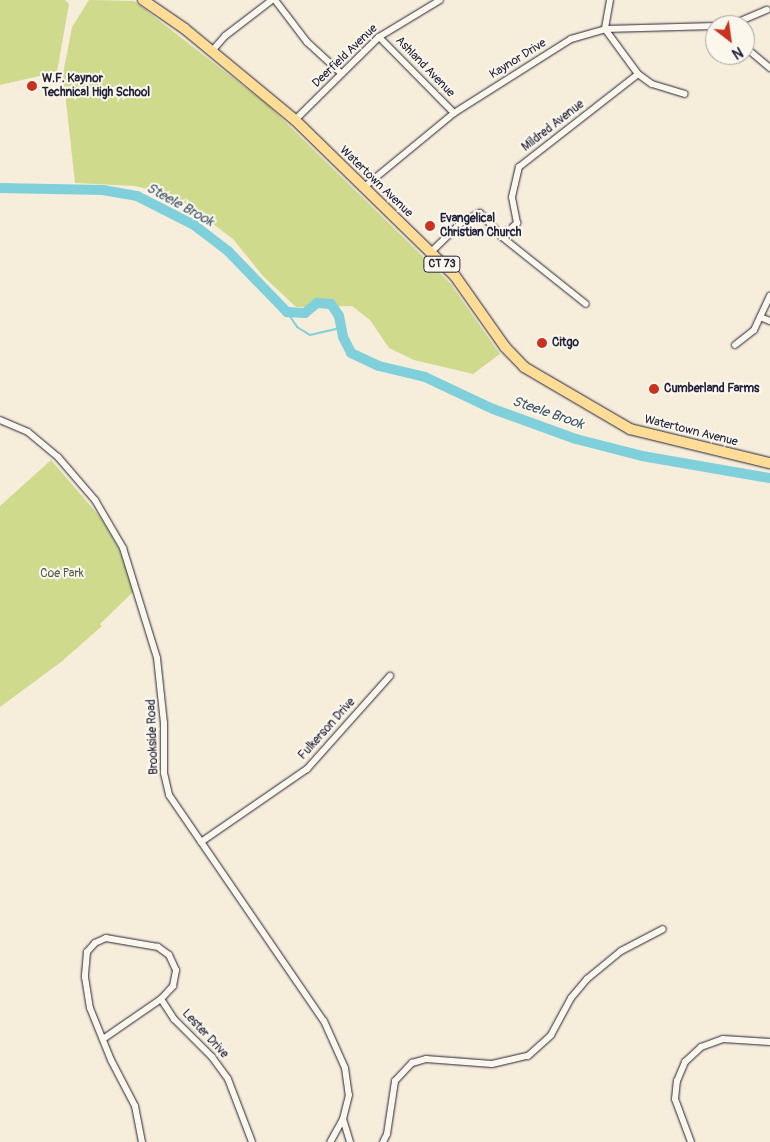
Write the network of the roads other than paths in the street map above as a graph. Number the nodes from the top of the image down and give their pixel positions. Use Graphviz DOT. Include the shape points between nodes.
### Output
graph roads {
  1 [pos="143,0"];
  2 [pos="273,0"];
  3 [pos="440,0"];
  4 [pos="610,0"];
  5 [pos="767,10"];
  6 [pos="755,15"];
  7 [pos="705,26"];
  8 [pos="605,29"];
  9 [pos="379,37"];
  10 [pos="212,51"];
  11 [pos="755,55"];
  12 [pos="770,68"];
  13 [pos="342,74"];
  14 [pos="638,74"];
  15 [pos="685,94"];
  16 [pos="454,113"];
  17 [pos="295,120"];
  18 [pos="363,188"];
  19 [pos="502,237"];
  20 [pos="431,252"];
  21 [pos="770,295"];
  22 [pos="586,304"];
  23 [pos="760,317"];
  24 [pos="770,321"];
  25 [pos="735,345"];
  26 [pos="0,420"];
  27 [pos="770,463"];
  28 [pos="390,676"];
  29 [pos="201,842"];
  30 [pos="663,929"];
  31 [pos="161,999"];
  32 [pos="103,1039"];
  33 [pos="770,1042"];
  34 [pos="343,1119"];
  35 [pos="142,1142"];
  36 [pos="252,1142"];
  37 [pos="330,1142"];
  38 [pos="350,1142"];
  39 [pos="383,1142"];
  40 [pos="690,1142"];
  1 -- 10 [label="main road, Watertown Avenue / CT 73"];
  2 -- 10 [label="street" via="225,36"];
  2 -- 13 [label="street" via="307,42"];
  3 -- 9 [label="street, Deerfield Avenue"];
  4 -- 8 [label="street"];
  5 -- 6 [label="street"];
  7 -- 8 [label="street, Kaynor Drive"];
  8 -- 14 [label="street"];
  8 -- 16 [label="street, Kaynor Drive" via="571,39"];
  9 -- 13 [label="street, Deerfield Avenue"];
  9 -- 16 [label="street, Ashland Avenue"];
  10 -- 17 [label="main road, Watertown Avenue / CT 73"];
  11 -- 12 [label="street"];
  13 -- 17 [label="street, Deerfield Avenue"];
  14 -- 15 [label="street" via="652,84"];
  14 -- 19 [label="street, Mildred Avenue" via="519,167 512,197 517,223"];
  16 -- 18 [label="street, Kaynor Drive"];
  17 -- 18 [label="main road, Watertown Avenue / CT 73"];
  18 -- 20 [label="main road, Watertown Avenue / CT 73"];
  19 -- 20 [label="street" via="480,213 462,222"];
  19 -- 22 [label="street"];
  20 -- 27 [label="main road, Watertown Avenue / CT 73" via="468,291 511,354 524,367 556,387 630,429"];
  21 -- 23 [label="street"];
  23 -- 24 [label="street"];
  23 -- 25 [label="street" via="754,330"];
  26 -- 29 [label="street, Brookside Road" via="28,432 58,457 95,500 123,548 157,658 167,787 180,815"];
  28 -- 29 [label="street, Fulkerson Drive" via="307,769"];
  29 -- 34 [label="street, Brookside Road" via="338,1045 349,1094"];
  30 -- 39 [label="street" via="621,951 587,979 571,998 551,1035 528,1056 492,1064 426,1059 412,1062 396,1081"];
  31 -- 32 [label="street"];
  31 -- 32 [label="street" via="173,986 176,970 169,955 158,947 106,938 94,943 87,952 85,977 90,1008"];
  31 -- 36 [label="street, Lester Drive" via="174,1019 212,1057 228,1079"];
  32 -- 35 [label="street" via="135,1106"];
  33 -- 40 [label="street" via="718,1040 702,1047 685,1062 677,1081 675,1099"];
  34 -- 37 [label="street, Brookside Road"];
  34 -- 38 [label="street"];
}
